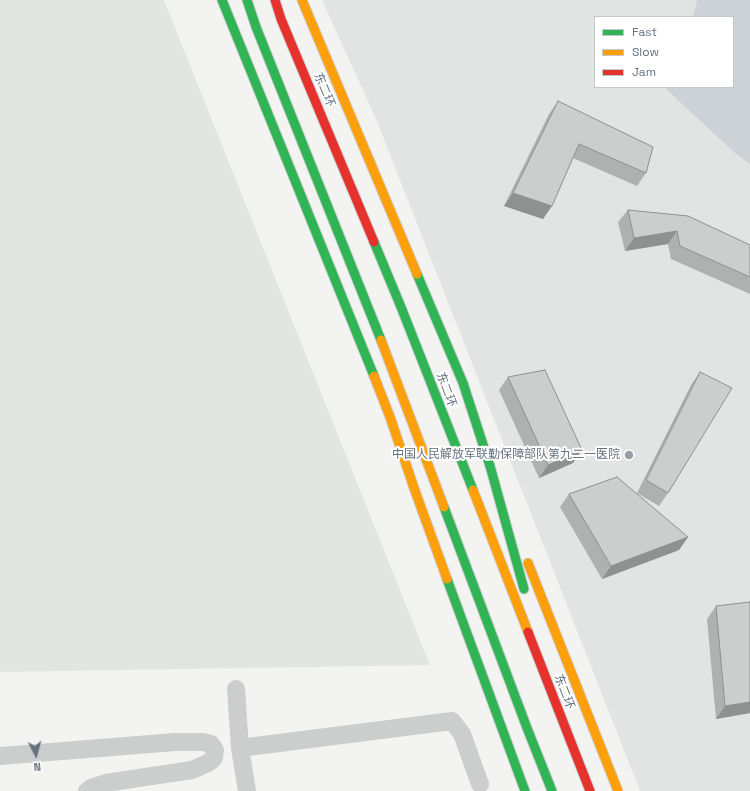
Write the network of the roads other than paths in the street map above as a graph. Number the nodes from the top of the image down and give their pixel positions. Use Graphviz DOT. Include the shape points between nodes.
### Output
graph roads {
  1 [pos="222,0"];
  2 [pos="247,0"];
  3 [pos="275,0"];
  4 [pos="302,0"];
  5 [pos="490,466"];
  6 [pos="414,488"];
  7 [pos="457,580"];
  8 [pos="528,601"];
  9 [pos="532,616"];
  10 [pos="477,622"];
  11 [pos="236,689"];
  12 [pos="557,705"];
  13 [pos="527,728"];
  14 [pos="240,748"];
  15 [pos="0,756"];
  16 [pos="480,784"];
  17 [pos="87,791"];
  18 [pos="247,791"];
  19 [pos="525,791"];
  20 [pos="552,791"];
  21 [pos="590,791"];
  22 [pos="618,791"];
  1 -- 6 [label="highway" via="390,417"];
  2 -- 13 [label="highway" via="371,312"];
  3 -- 12 [label="highway, 东二环" via="401,307"];
  4 -- 5 [label="highway" via="464,383"];
  5 -- 8 [label="highway"];
  5 -- 22 [label="highway"];
  6 -- 7 [label="highway"];
  6 -- 19 [label="highway"];
  9 -- 12 [label="highway"];
  10 -- 13 [label="highway"];
  11 -- 14 [label="street"];
  12 -- 21 [label="highway, 东二环"];
  13 -- 20 [label="highway"];
  14 -- 16 [label="street" via="452,721 462,734"];
  14 -- 18 [label="street"];
  15 -- 17 [label="street" via="175,742 204,742 211,744 215,750 214,758 192,770 106,784"];
}
